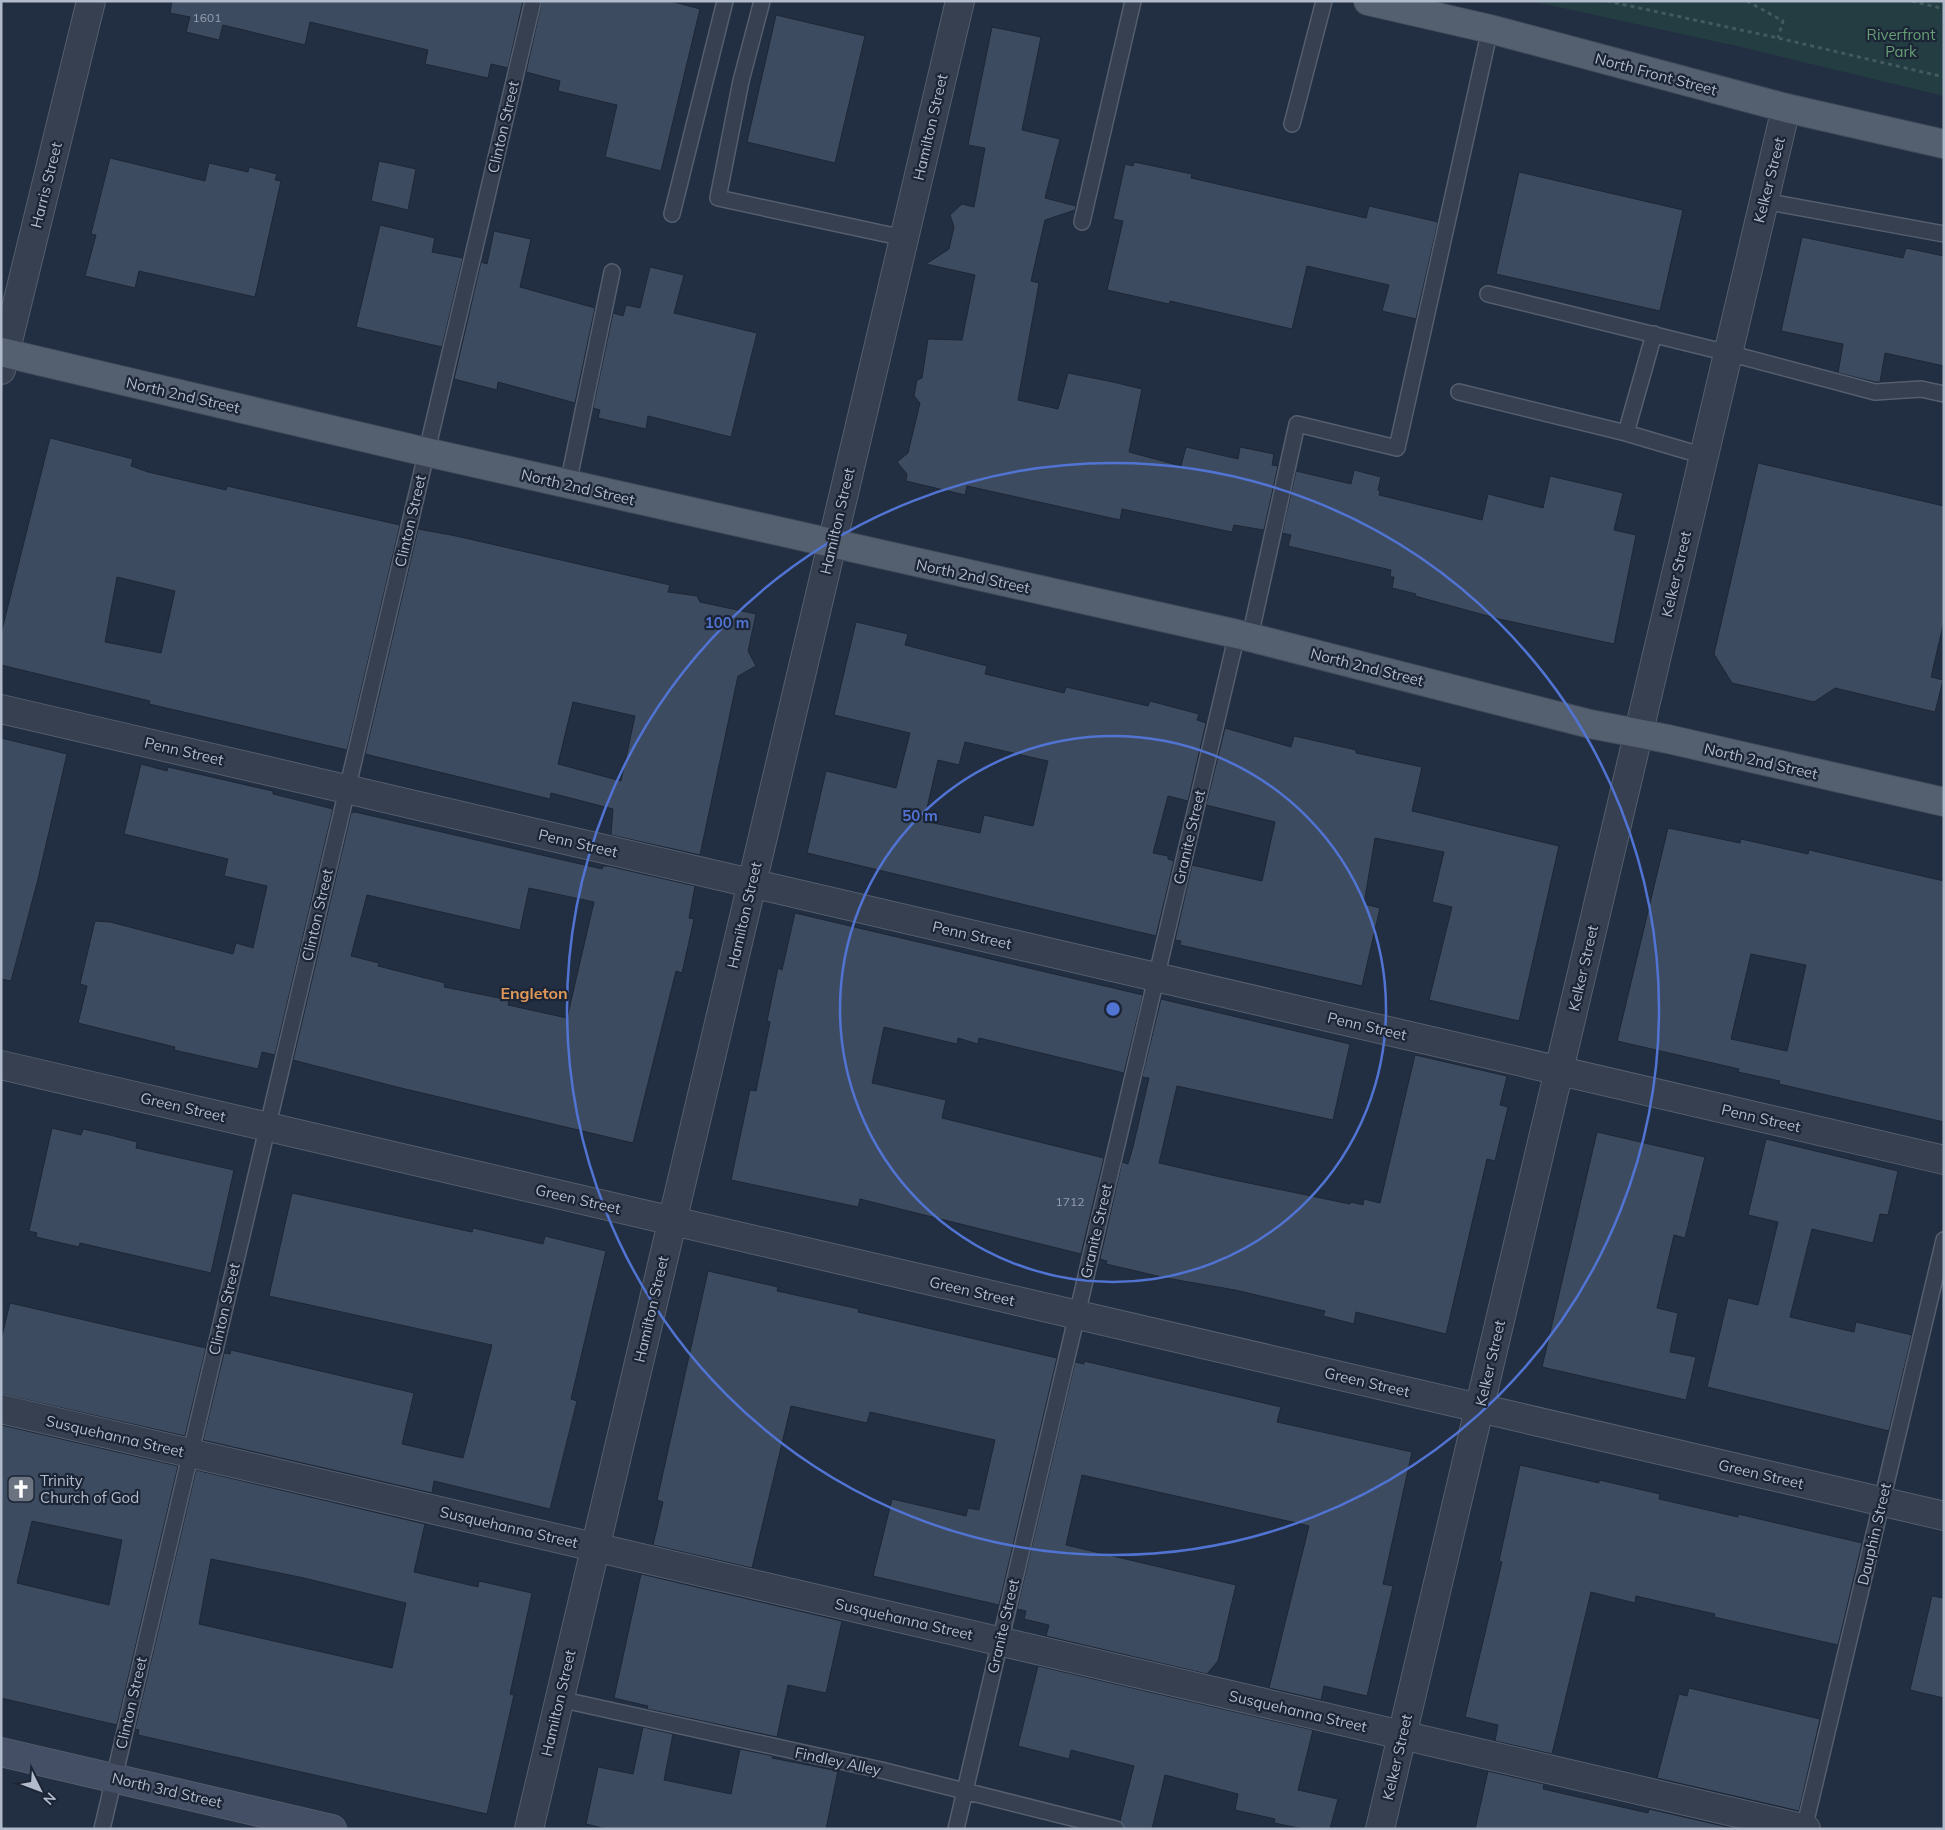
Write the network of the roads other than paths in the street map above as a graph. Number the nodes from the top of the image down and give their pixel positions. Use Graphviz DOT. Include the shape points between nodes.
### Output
graph roads {
  1 [pos="91,1"];
  2 [pos="533,1"];
  3 [pos="725,1"];
  4 [pos="762,1"];
  5 [pos="960,1"];
  6 [pos="1133,1"];
  7 [pos="1324,1"];
  8 [pos="1368,1"];
  9 [pos="1490,29"];
  10 [pos="1786,108"];
  11 [pos="1292,124"];
  12 [pos="1944,144"];
  13 [pos="1764,200"];
  14 [pos="672,214"];
  15 [pos="1082,222"];
  16 [pos="1944,234"];
  17 [pos="904,238"];
  18 [pos="612,272"];
  19 [pos="1488,294"];
  20 [pos="1654,334"];
  21 [pos="1728,353"];
  22 [pos="2,358"];
  23 [pos="1459,392"];
  24 [pos="1944,394"];
  25 [pos="1626,433"];
  26 [pos="426,452"];
  27 [pos="1704,456"];
  28 [pos="568,484"];
  29 [pos="832,544"];
  30 [pos="1243,636"];
  31 [pos="1,709"];
  32 [pos="1638,734"];
  33 [pos="347,790"];
  34 [pos="1944,802"];
  35 [pos="752,884"];
  36 [pos="1156,977"];
  37 [pos="1,1065"];
  38 [pos="1558,1071"];
  39 [pos="267,1127"];
  40 [pos="1944,1160"];
  41 [pos="672,1221"];
  42 [pos="1944,1240"];
  43 [pos="1077,1315"];
  44 [pos="1479,1409"];
  45 [pos="1,1410"];
  46 [pos="190,1453"];
  47 [pos="1882,1502"];
  48 [pos="1944,1516"];
  49 [pos="595,1547"];
  50 [pos="1000,1642"];
  51 [pos="559,1699"];
  52 [pos="1402,1735"];
  53 [pos="1,1752"];
  54 [pos="114,1778"];
  55 [pos="965,1791"];
  56 [pos="102,1829"];
  57 [pos="332,1829"];
  58 [pos="529,1829"];
  59 [pos="956,1829"];
  60 [pos="1116,1829"];
  61 [pos="1380,1829"];
  62 [pos="1805,1829"];
  1 -- 22 [label="street, Harris Street"];
  2 -- 26 [label="lane, Clinton Street"];
  3 -- 14 [label="lane"];
  4 -- 17 [label="lane" via="741,81 718,198"];
  5 -- 17 [label="street, Hamilton Street"];
  6 -- 15 [label="lane"];
  7 -- 11 [label="lane"];
  8 -- 9 [label="main road, North Front Street"];
  9 -- 10 [label="main road, North Front Street"];
  9 -- 30 [label="lane, Granite Street" via="1397,448 1297,424"];
  10 -- 12 [label="main road, North Front Street"];
  10 -- 13 [label="street, Kelker Street"];
  13 -- 16 [label="lane"];
  13 -- 21 [label="street, Kelker Street"];
  17 -- 29 [label="street, Hamilton Street"];
  18 -- 28 [label="lane"];
  19 -- 20 [label="lane"];
  20 -- 21 [label="lane"];
  20 -- 25 [label="lane"];
  21 -- 24 [label="lane" via="1875,392 1921,389"];
  21 -- 27 [label="street, Kelker Street"];
  22 -- 26 [label="main road, North 2nd Street"];
  23 -- 25 [label="lane"];
  25 -- 27 [label="lane"];
  26 -- 28 [label="main road, North 2nd Street"];
  26 -- 33 [label="lane, Clinton Street"];
  27 -- 32 [label="street, Kelker Street"];
  28 -- 29 [label="main road, North 2nd Street"];
  29 -- 30 [label="main road, North 2nd Street"];
  29 -- 35 [label="street, Hamilton Street"];
  30 -- 32 [label="main road, North 2nd Street"];
  30 -- 36 [label="lane, Granite Street"];
  31 -- 33 [label="street, Penn Street"];
  32 -- 34 [label="main road, North 2nd Street"];
  32 -- 38 [label="street, Kelker Street"];
  33 -- 35 [label="street, Penn Street"];
  33 -- 39 [label="lane, Clinton Street"];
  35 -- 36 [label="street, Penn Street"];
  35 -- 41 [label="street, Hamilton Street"];
  36 -- 38 [label="street, Penn Street"];
  36 -- 43 [label="lane, Granite Street"];
  37 -- 39 [label="street, Green Street"];
  38 -- 40 [label="street, Penn Street"];
  38 -- 44 [label="street, Kelker Street"];
  39 -- 41 [label="street, Green Street"];
  39 -- 46 [label="lane, Clinton Street"];
  41 -- 43 [label="street, Green Street"];
  41 -- 49 [label="street, Hamilton Street"];
  42 -- 47 [label="lane, Dauphin Street"];
  43 -- 44 [label="street, Green Street"];
  43 -- 50 [label="lane, Granite Street"];
  44 -- 47 [label="street, Green Street"];
  44 -- 52 [label="street, Kelker Street"];
  45 -- 46 [label="street, Susquehanna Street"];
  46 -- 49 [label="street, Susquehanna Street"];
  46 -- 54 [label="lane, Clinton Street"];
  47 -- 48 [label="street, Green Street"];
  47 -- 62 [label="lane, Dauphin Street"];
  49 -- 50 [label="street, Susquehanna Street"];
  49 -- 51 [label="street, Hamilton Street"];
  50 -- 52 [label="street, Susquehanna Street"];
  50 -- 55 [label="lane, Granite Street"];
  51 -- 55 [label="lane, Findley Alley"];
  51 -- 58 [label="street, Hamilton Street"];
  52 -- 61 [label="street, Kelker Street"];
  52 -- 62 [label="street, Susquehanna Street"];
  53 -- 54 [label="main road, North 3rd Street"];
  54 -- 56 [label="lane, Clinton Street"];
  54 -- 57 [label="main road, North 3rd Street"];
  55 -- 59 [label="lane, Granite Street"];
  55 -- 60 [label="lane, Findley Alley"];
}
